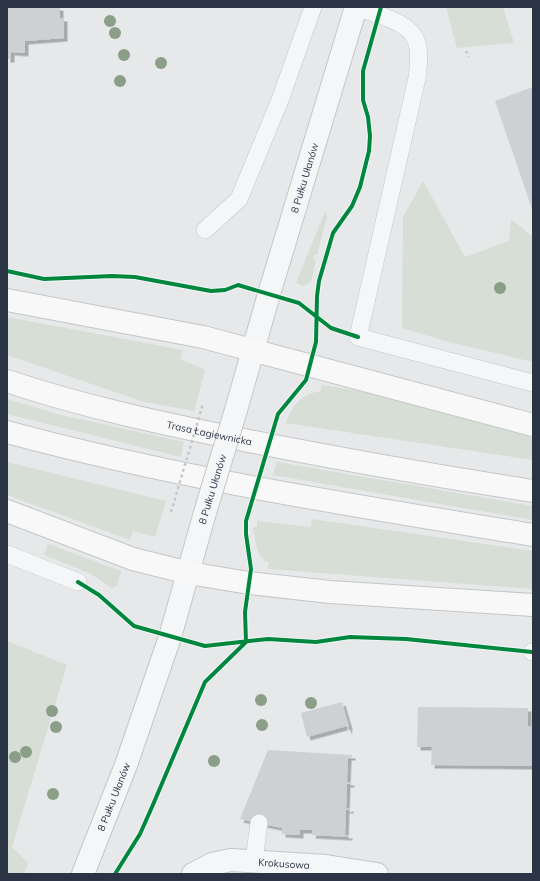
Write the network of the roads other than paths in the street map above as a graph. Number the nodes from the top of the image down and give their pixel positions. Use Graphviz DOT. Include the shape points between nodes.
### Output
graph roads {
  1 [pos="313,7"];
  2 [pos="355,7"];
  3 [pos="205,230"];
  4 [pos="7,300"];
  5 [pos="254,350"];
  6 [pos="7,381"];
  7 [pos="533,383"];
  8 [pos="533,425"];
  9 [pos="7,432"];
  10 [pos="533,491"];
  11 [pos="7,511"];
  12 [pos="533,535"];
  13 [pos="7,554"];
  14 [pos="189,573"];
  15 [pos="78,582"];
  16 [pos="533,605"];
  17 [pos="259,823"];
  18 [pos="254,861"];
  19 [pos="83,874"];
  20 [pos="193,874"];
  21 [pos="377,874"];
  1 -- 3 [label="lane" via="280,100 239,199"];
  2 -- 5 [label="street, 8 Pułku Ułanów"];
  2 -- 7 [label="lane" via="408,27 414,36 420,59 358,337"];
  4 -- 5 [label="main road" via="203,337"];
  5 -- 8 [label="main road"];
  5 -- 14 [label="street, 8 Pułku Ułanów, bridge"];
  6 -- 10 [label="main road, Trasa Łagiewnicka" via="94,406 182,427 312,453"];
  9 -- 12 [label="main road" via="130,463 284,494"];
  11 -- 14 [label="main road" via="133,558"];
  13 -- 15 [label="lane"];
  14 -- 16 [label="main road" via="322,591"];
  14 -- 19 [label="street, 8 Pułku Ułanów" via="126,765"];
  17 -- 18 [label="lane"];
  18 -- 20 [label="street, Krokusowa" via="231,860 212,864"];
  18 -- 21 [label="street, Krokusowa" via="326,866"];
}
